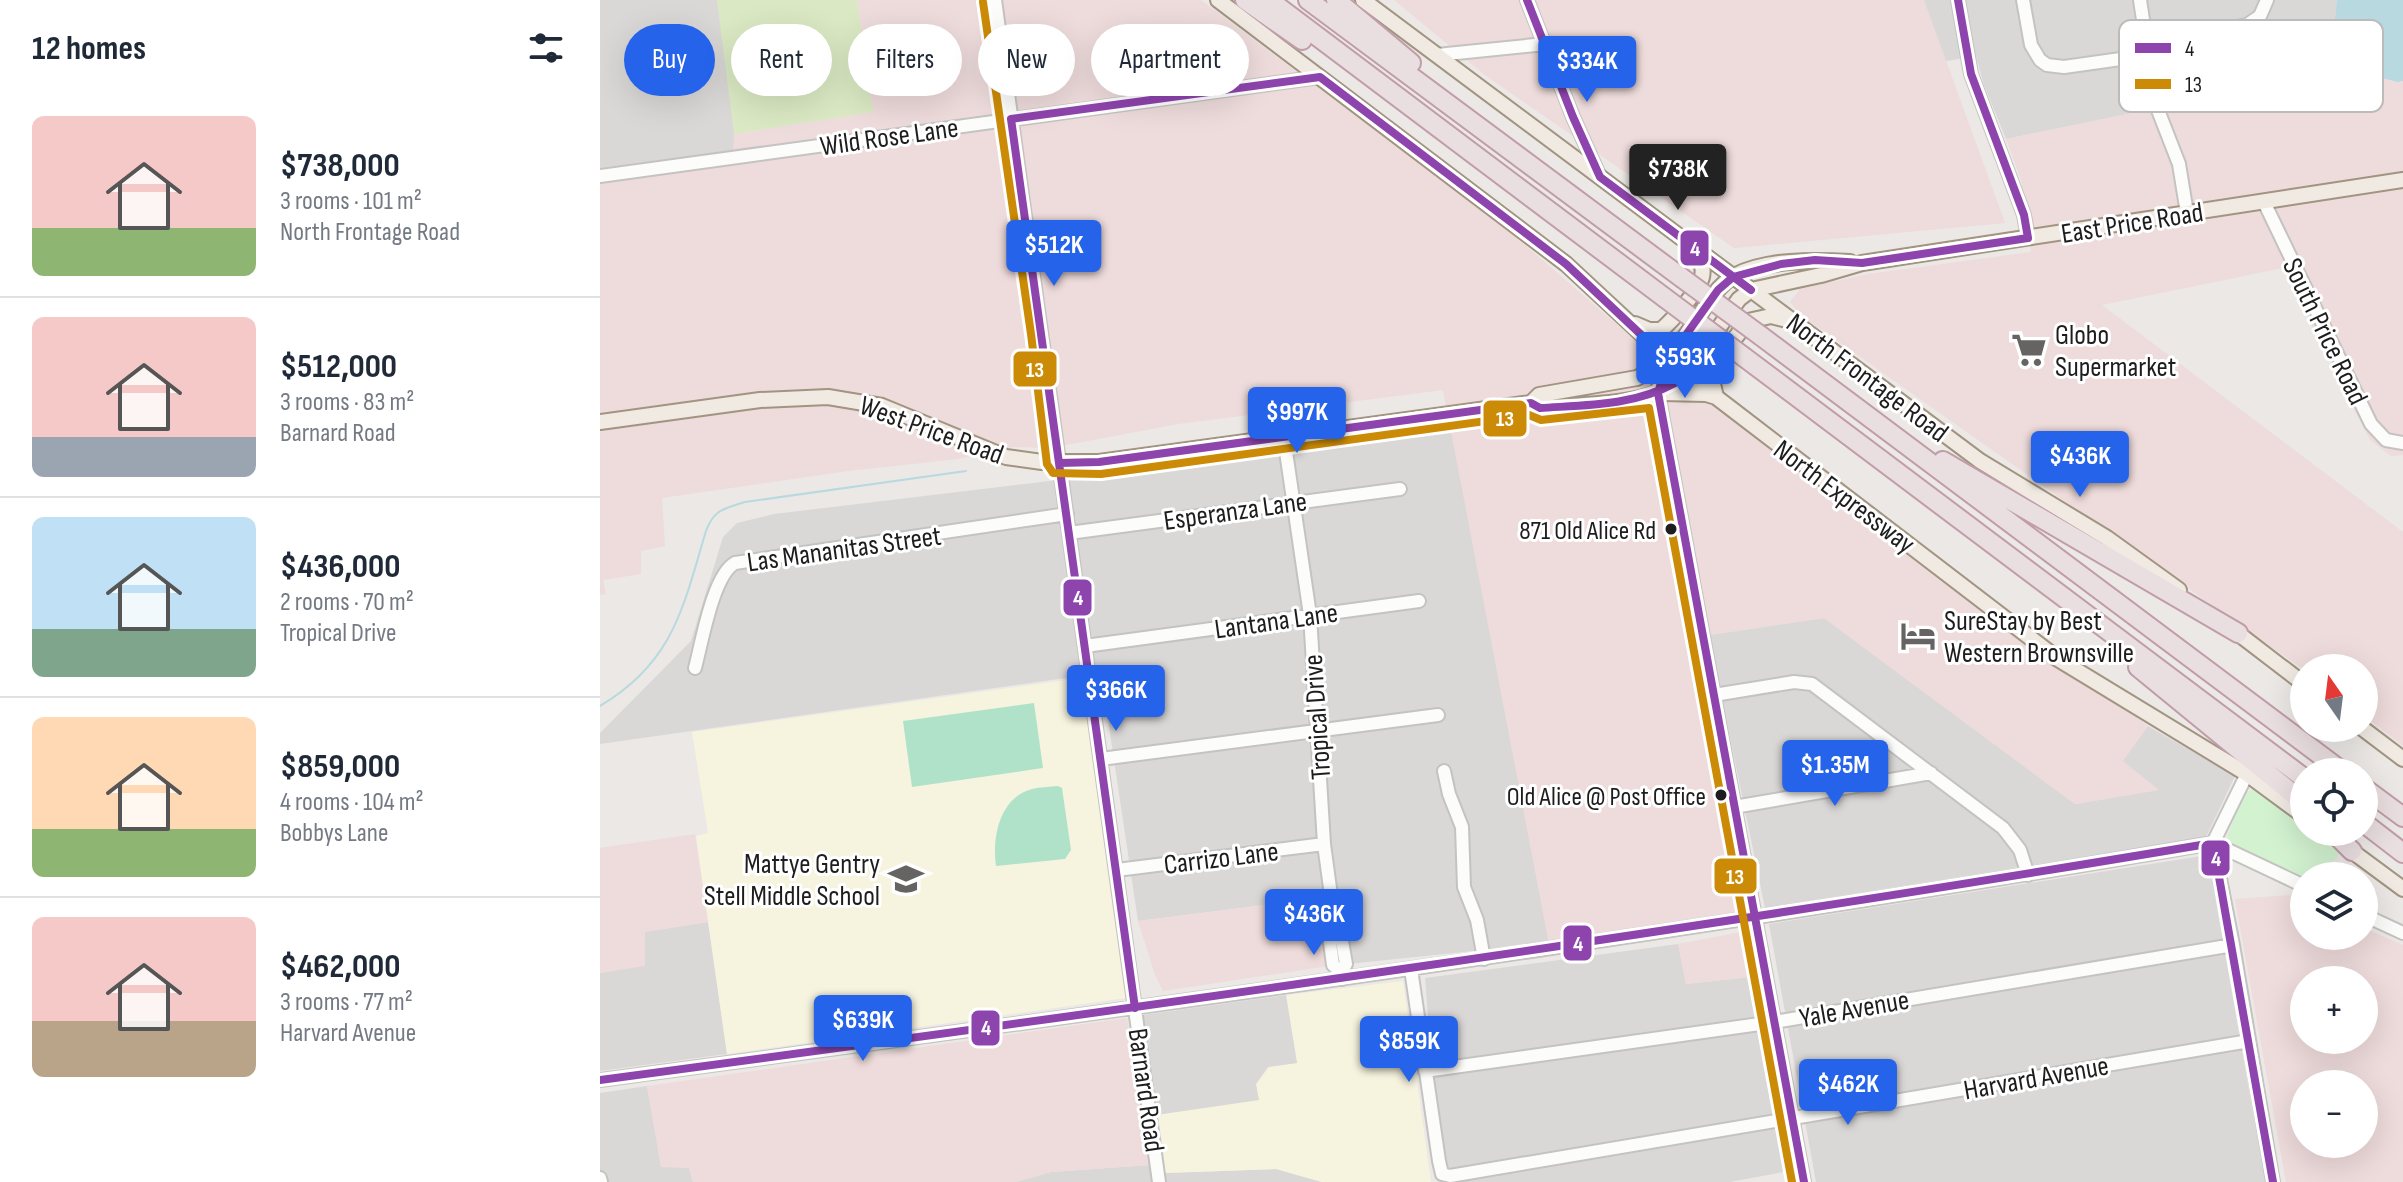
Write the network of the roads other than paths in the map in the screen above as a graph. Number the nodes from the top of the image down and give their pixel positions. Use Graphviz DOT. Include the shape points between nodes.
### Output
graph roads {
  1 [pos="995,0"];
  2 [pos="1218,0"];
  3 [pos="1245,0"];
  4 [pos="1269,0"];
  5 [pos="1308,0"];
  6 [pos="1336,0"];
  7 [pos="1363,0"];
  8 [pos="1527,0"];
  9 [pos="1958,0"];
  10 [pos="2023,0"];
  11 [pos="2140,0"];
  12 [pos="2267,0"];
  13 [pos="2143,20"];
  14 [pos="2254,20"];
  15 [pos="1545,44"];
  16 [pos="1437,55"];
  17 [pos="2119,55"];
  18 [pos="1320,77"];
  19 [pos="2159,112"];
  20 [pos="1011,119"];
  21 [pos="1479,129"];
  22 [pos="1457,142"];
  23 [pos="600,176"];
  24 [pos="1600,177"];
  25 [pos="2403,180"];
  26 [pos="2264,202"];
  27 [pos="2187,213"];
  28 [pos="2028,238"];
  29 [pos="1697,250"];
  30 [pos="1711,259"];
  31 [pos="1862,263"];
  32 [pos="1781,264"];
  33 [pos="1733,277"];
  34 [pos="1751,290"];
  35 [pos="1624,319"];
  36 [pos="1795,322"];
  37 [pos="1668,360"];
  38 [pos="1683,374"];
  39 [pos="1658,393"];
  40 [pos="1711,395"];
  41 [pos="1531,403"];
  42 [pos="1849,403"];
  43 [pos="600,422"];
  44 [pos="1284,438"];
  45 [pos="2403,443"];
  46 [pos="1059,463"];
  47 [pos="1400,489"];
  48 [pos="1294,501"];
  49 [pos="1067,514"];
  50 [pos="1069,533"];
  51 [pos="2015,561"];
  52 [pos="1419,601"];
  53 [pos="1310,615"];
  54 [pos="2238,633"];
  55 [pos="1085,646"];
  56 [pos="695,668"];
  57 [pos="2290,673"];
  58 [pos="1714,695"];
  59 [pos="1438,715"];
  60 [pos="1317,730"];
  61 [pos="2378,740"];
  62 [pos="2324,758"];
  63 [pos="1101,759"];
  64 [pos="2403,759"];
  65 [pos="2290,767"];
  66 [pos="1444,771"];
  67 [pos="1931,773"];
  68 [pos="2247,774"];
  69 [pos="2290,792"];
  70 [pos="2378,798"];
  71 [pos="2290,806"];
  72 [pos="1734,807"];
  73 [pos="2403,817"];
  74 [pos="2378,834"];
  75 [pos="2213,843"];
  76 [pos="1324,844"];
  77 [pos="2345,846"];
  78 [pos="2347,846"];
  79 [pos="2352,851"];
  80 [pos="2403,853"];
  81 [pos="1117,870"];
  82 [pos="2028,875"];
  83 [pos="2290,879"];
  84 [pos="2403,889"];
  85 [pos="1755,919"];
  86 [pos="2378,921"];
  87 [pos="2403,933"];
  88 [pos="2233,945"];
  89 [pos="1484,959"];
  90 [pos="1411,969"];
  91 [pos="1342,975"];
  92 [pos="1135,1008"];
  93 [pos="1774,1022"];
  94 [pos="2249,1041"];
  95 [pos="1425,1071"];
  96 [pos="600,1080"];
  97 [pos="1792,1119"];
  98 [pos="1159,1182"];
  99 [pos="1804,1182"];
  100 [pos="2272,1182"];
  1 -- 20 [label="street, Barnard Road"];
  2 -- 18 [label="main road, North Expressway"];
  3 -- 22 [label="highway" via="1402,111"];
  4 -- 22 [label="highway, North Expressway"];
  5 -- 21 [label="highway"];
  6 -- 21 [label="highway"];
  7 -- 16 [label="main road, North Frontage Road"];
  8 -- 15 [label="street"];
  9 -- 28 [label="street" via="1971,74"];
  10 -- 17 [label="street" via="2031,45 2047,65 2064,67"];
  11 -- 13 [label="street"];
  12 -- 14 [label="street"];
  15 -- 16 [label="street"];
  15 -- 24 [label="street"];
  16 -- 24 [label="main road, North Frontage Road"];
  18 -- 20 [label="street, Wild Rose Lane"];
  18 -- 35 [label="main road, North Expressway" via="1549,250"];
  19 -- 27 [label="street" via="2179,164"];
  20 -- 23 [label="street, Wild Rose Lane"];
  20 -- 46 [label="street, Barnard Road"];
  21 -- 42 [label="highway, bridge"];
  22 -- 51 [label="highway, North Expressway, bridge"];
  24 -- 29 [label="main road, North Frontage Road"];
  25 -- 26 [label="main road, East Price Road"];
  26 -- 27 [label="main road, East Price Road"];
  26 -- 45 [label="street, South Price Road" via="2371,424 2386,440"];
  27 -- 28 [label="main road, East Price Road"];
  28 -- 31 [label="main road, East Price Road"];
  29 -- 30 [label="main road, North Frontage Road"];
  29 -- 35 [label="main road" via="1702,280 1665,327 1649,330"];
  30 -- 32 [label="main road" via="1734,266"];
  30 -- 33 [label="main road, North Frontage Road"];
  31 -- 32 [label="main road, East Price Road"];
  31 -- 34 [label="main road, East Price Road"];
  32 -- 33 [label="main road, East Price Road"];
  33 -- 34 [label="main road, North Frontage Road"];
  33 -- 37 [label="main road"];
  34 -- 36 [label="main road, North Frontage Road"];
  34 -- 38 [label="main road"];
  35 -- 37 [label="main road, North Expressway"];
  36 -- 40 [label="main road" via="1771,316 1748,321 1716,363"];
  36 -- 54 [label="main road, North Frontage Road" via="1980,461 2107,538"];
  37 -- 38 [label="main road, North Expressway"];
  37 -- 39 [label="main road"];
  37 -- 41 [label="main road" via="1637,378 1539,395"];
  38 -- 39 [label="main road, West Price Road"];
  38 -- 40 [label="main road, North Expressway"];
  39 -- 40 [label="main road"];
  39 -- 41 [label="main road, West Price Road" via="1540,408"];
  39 -- 58 [label="street"];
  40 -- 68 [label="main road, North Expressway" via="2058,659"];
  41 -- 44 [label="main road, West Price Road"];
  42 -- 54 [label="highway"];
  42 -- 62 [label="highway"];
  43 -- 46 [label="main road, West Price Road" via="760,400 828,397 882,406 1006,457"];
  44 -- 46 [label="main road, West Price Road"];
  44 -- 48 [label="street, Tropical Drive"];
  46 -- 49 [label="street, Barnard Road"];
  47 -- 48 [label="street, Esperanza Lane"];
  48 -- 50 [label="street, Esperanza Lane"];
  48 -- 53 [label="street, Tropical Drive"];
  49 -- 50 [label="street, Barnard Road"];
  49 -- 56 [label="street, Las Mananitas Street" via="735,563 720,580"];
  50 -- 55 [label="street, Barnard Road"];
  51 -- 65 [label="highway, North Expressway"];
  51 -- 69 [label="highway"];
  52 -- 53 [label="street, Lantana Lane"];
  53 -- 55 [label="street, Lantana Lane"];
  53 -- 60 [label="street, Tropical Drive"];
  54 -- 57 [label="main road, North Frontage Road"];
  55 -- 63 [label="street, Barnard Road"];
  58 -- 67 [label="street" via="1812,684"];
  58 -- 72 [label="street"];
  59 -- 60 [label="street"];
  60 -- 63 [label="street"];
  60 -- 76 [label="street, Tropical Drive"];
  61 -- 64 [label="main road"];
  63 -- 81 [label="street, Barnard Road"];
  66 -- 89 [label="street" via="1462,827 1464,887"];
  67 -- 72 [label="street"];
  67 -- 82 [label="street" via="2010,835"];
  68 -- 71 [label="main road, North Expressway"];
  68 -- 75 [label="street"];
  70 -- 73 [label="highway"];
  72 -- 85 [label="street"];
  74 -- 80 [label="highway"];
  75 -- 82 [label="street"];
  75 -- 83 [label="street"];
  75 -- 88 [label="street"];
  76 -- 81 [label="street, Carrizo Lane"];
  76 -- 91 [label="street, Tropical Drive" via="1336,932 1330,943 1333,965"];
  77 -- 79 [label="main road"];
  78 -- 79 [label="highway"];
  79 -- 84 [label="main road"];
  81 -- 92 [label="street, Barnard Road"];
  82 -- 85 [label="street"];
  85 -- 89 [label="street"];
  85 -- 93 [label="street"];
  86 -- 87 [label="street"];
  88 -- 93 [label="street, Yale Avenue"];
  88 -- 94 [label="street"];
  89 -- 90 [label="street"];
  90 -- 91 [label="street"];
  90 -- 95 [label="street"];
  91 -- 92 [label="street"];
  92 -- 96 [label="street"];
  92 -- 98 [label="street, Barnard Road"];
  93 -- 95 [label="street, Yale Avenue"];
  93 -- 97 [label="street"];
  94 -- 97 [label="street, Harvard Avenue"];
  94 -- 100 [label="street"];
  95 -- 97 [label="street, Harvard Avenue" via="1445,1176"];
  97 -- 99 [label="street"];
}
